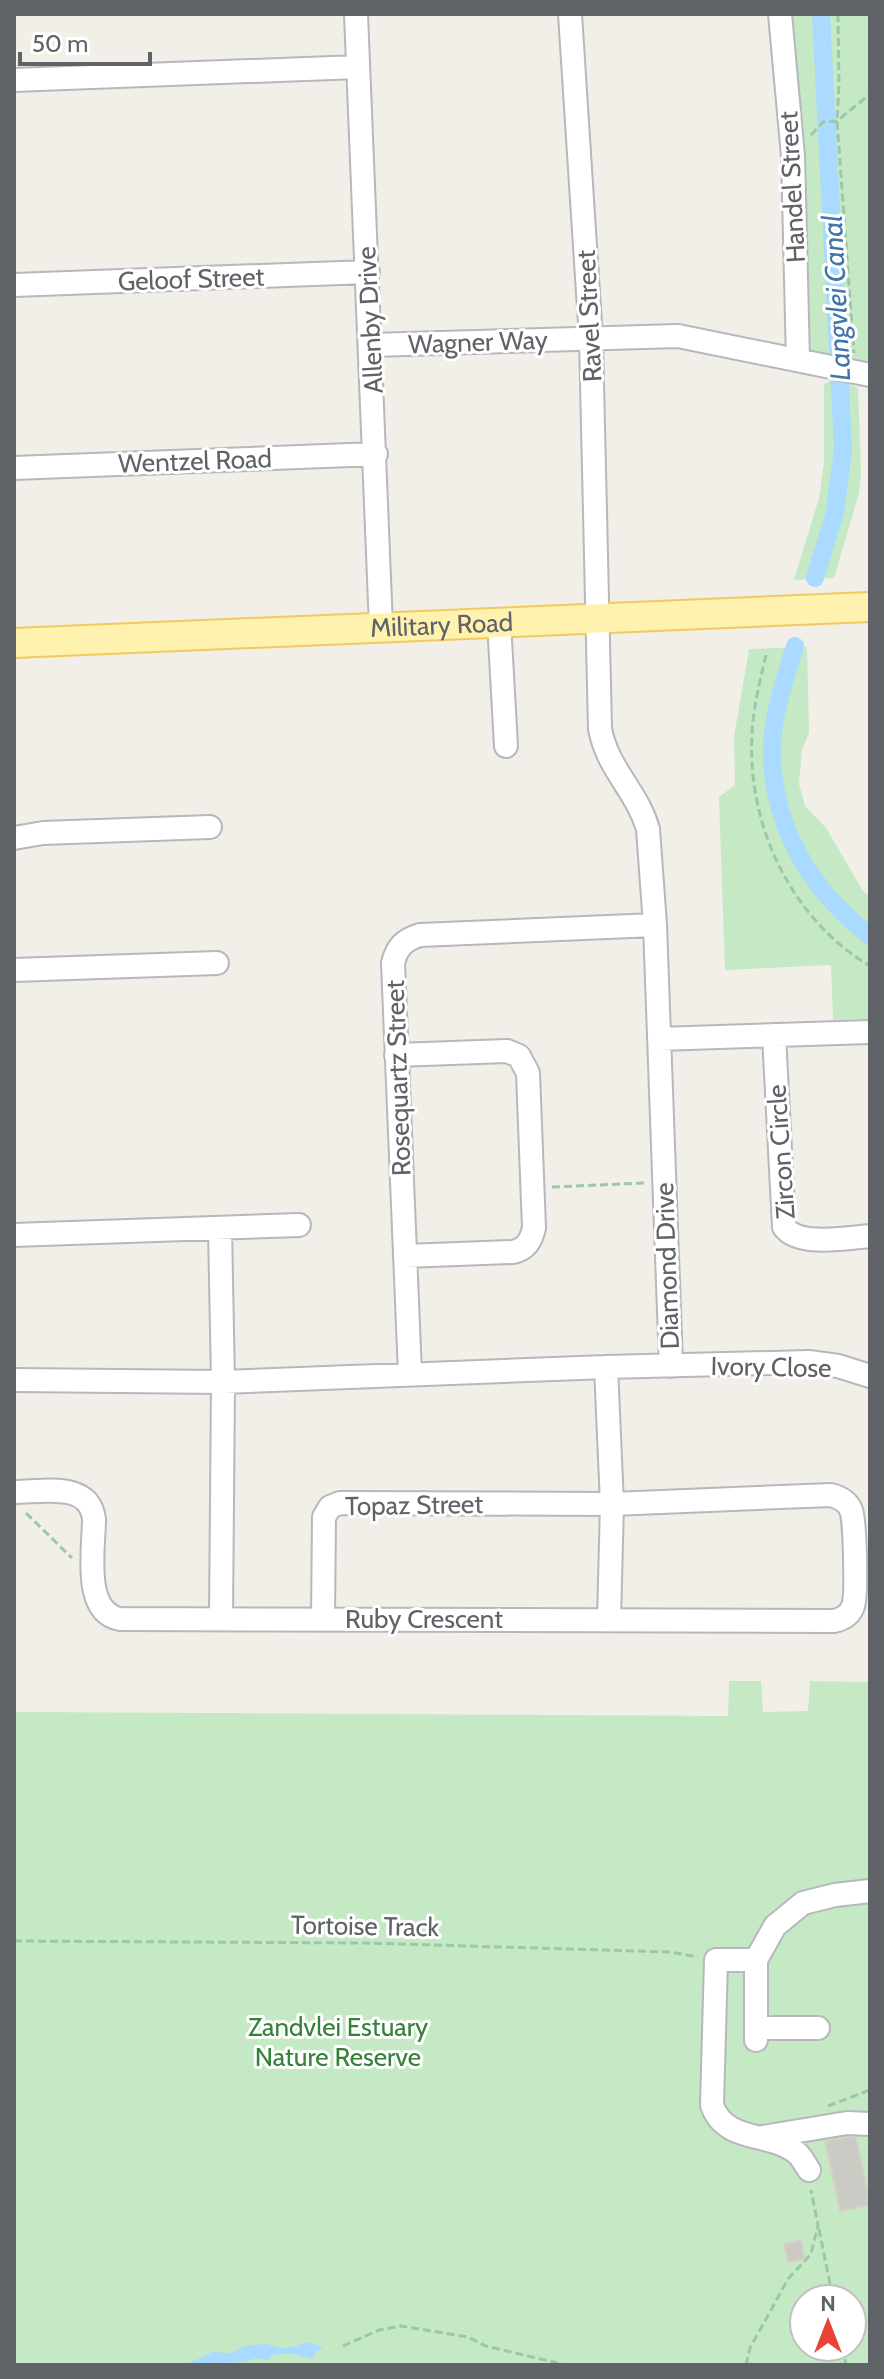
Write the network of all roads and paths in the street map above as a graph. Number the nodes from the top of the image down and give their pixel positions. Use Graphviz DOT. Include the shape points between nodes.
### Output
graph roads {
  1 [pos="356,14"];
  2 [pos="570,14"];
  3 [pos="780,14"];
  4 [pos="838,14"];
  5 [pos="358,67"];
  6 [pos="14,80"];
  7 [pos="870,94"];
  8 [pos="837,121"];
  9 [pos="823,122"];
  10 [pos="368,272"];
  11 [pos="14,285"];
  12 [pos="591,339"];
  13 [pos="371,345"];
  14 [pos="798,360"];
  15 [pos="851,371"];
  16 [pos="376,454"];
  17 [pos="14,468"];
  18 [pos="870,607"];
  19 [pos="597,617"];
  20 [pos="499,622"];
  21 [pos="381,627"];
  22 [pos="14,643"];
  23 [pos="766,655"];
  24 [pos="506,746"];
  25 [pos="210,827"];
  26 [pos="14,838"];
  27 [pos="655,925"];
  28 [pos="217,963"];
  29 [pos="870,966"];
  30 [pos="14,970"];
  31 [pos="870,1032"];
  32 [pos="774,1035"];
  33 [pos="659,1039"];
  34 [pos="396,1055"];
  35 [pos="664,1182"];
  36 [pos="532,1188"];
  37 [pos="299,1225"];
  38 [pos="220,1228"];
  39 [pos="14,1235"];
  40 [pos="870,1236"];
  41 [pos="405,1256"];
  42 [pos="671,1366"];
  43 [pos="606,1367"];
  44 [pos="410,1374"];
  45 [pos="870,1376"];
  46 [pos="14,1380"];
  47 [pos="223,1382"];
  48 [pos="17,1492"];
  49 [pos="612,1504"];
  50 [pos="74,1559"];
  51 [pos="221,1618"];
  52 [pos="323,1619"];
  53 [pos="609,1620"];
  54 [pos="870,1891"];
  55 [pos="14,1941"];
  56 [pos="716,1960"];
  57 [pos="756,1960"];
  58 [pos="818,2028"];
  59 [pos="870,2124"];
  60 [pos="758,2138"];
  61 [pos="809,2170"];
  62 [pos="818,2225"];
  63 [pos="830,2283"];
  64 [pos="343,2346"];
  65 [pos="566,2365"];
  66 [pos="746,2365"];
  1 -- 5 [label="street, Allenby Drive"];
  2 -- 12 [label="street, Ravel Street"];
  3 -- 14 [label="street, Handel Street" via="793,156"];
  4 -- 8 [label="path"];
  5 -- 6 [label="street"];
  5 -- 10 [label="street, Allenby Drive"];
  7 -- 8 [label="path"];
  8 -- 9 [label="path"];
  8 -- 15 [label="path"];
  10 -- 11 [label="street, Geloof Street"];
  10 -- 13 [label="street, Allenby Drive"];
  12 -- 13 [label="street, Wagner Way"];
  12 -- 14 [label="street, Wagner Way" via="678,336"];
  12 -- 19 [label="street, Ravel Street"];
  13 -- 16 [label="street, Allenby Drive"];
  14 -- 15 [label="street, Wagner Way"];
  16 -- 17 [label="street, Wentzel Road"];
  16 -- 21 [label="street, Allenby Drive"];
  18 -- 19 [label="main road, Military Road"];
  19 -- 20 [label="main road, Military Road"];
  19 -- 27 [label="street, Diamond Drive" via="600,729 609,760 648,829"];
  20 -- 21 [label="main road, Military Road"];
  20 -- 24 [label="street"];
  21 -- 22 [label="main road, Military Road"];
  23 -- 29 [label="path" via="752,735 763,827 798,901 826,933"];
  25 -- 26 [label="street"];
  27 -- 33 [label="street, Diamond Drive"];
  27 -- 34 [label="street, Rosequartz Street" via="409,939 400,945 393,963"];
  28 -- 30 [label="street"];
  31 -- 32 [label="street"];
  32 -- 33 [label="street"];
  32 -- 40 [label="street, Zircon Circle" via="784,1227 799,1239"];
  33 -- 35 [label="street, Diamond Drive"];
  34 -- 36 [label="street" via="507,1051 519,1056 528,1073"];
  34 -- 41 [label="street, Rosequartz Street"];
  35 -- 36 [label="path"];
  35 -- 42 [label="street, Diamond Drive"];
  36 -- 41 [label="street" via="534,1228 523,1249"];
  37 -- 38 [label="street"];
  38 -- 39 [label="street"];
  38 -- 47 [label="street"];
  41 -- 44 [label="street, Rosequartz Street"];
  42 -- 43 [label="street, Diamond Drive"];
  42 -- 45 [label="street, Ivory Close" via="809,1362"];
  43 -- 44 [label="street, Diamond Drive"];
  43 -- 49 [label="street"];
  44 -- 47 [label="street, Diamond Drive"];
  46 -- 47 [label="street, Diamond Drive"];
  47 -- 51 [label="street"];
  48 -- 50 [label="path" via="21,1508"];
  48 -- 51 [label="street, Ruby Crescent" via="75,1492 91,1504 94,1590 109,1615"];
  49 -- 52 [label="street, Topaz Street" via="330,1507 324,1517"];
  49 -- 53 [label="street"];
  49 -- 53 [label="street, Ruby Crescent" via="835,1496 849,1506 854,1519 855,1598 845,1617 834,1621"];
  51 -- 52 [label="street, Ruby Crescent"];
  52 -- 53 [label="street, Ruby Crescent"];
  54 -- 57 [label="street" via="803,1903 775,1926"];
  55 -- 56 [label="path, Tortoise Track" via="383,1943 670,1952"];
  56 -- 57 [label="street"];
  56 -- 60 [label="street" via="712,2105 722,2123"];
  57 -- 58 [label="street" via="756,2034"];
  59 -- 60 [label="street"];
  60 -- 61 [label="street" via="789,2148"];
  61 -- 62 [label="path"];
  62 -- 63 [label="path"];
  62 -- 66 [label="path" via="811,2254 788,2279"];
  64 -- 65 [label="path" via="401,2326 468,2337"];
}
